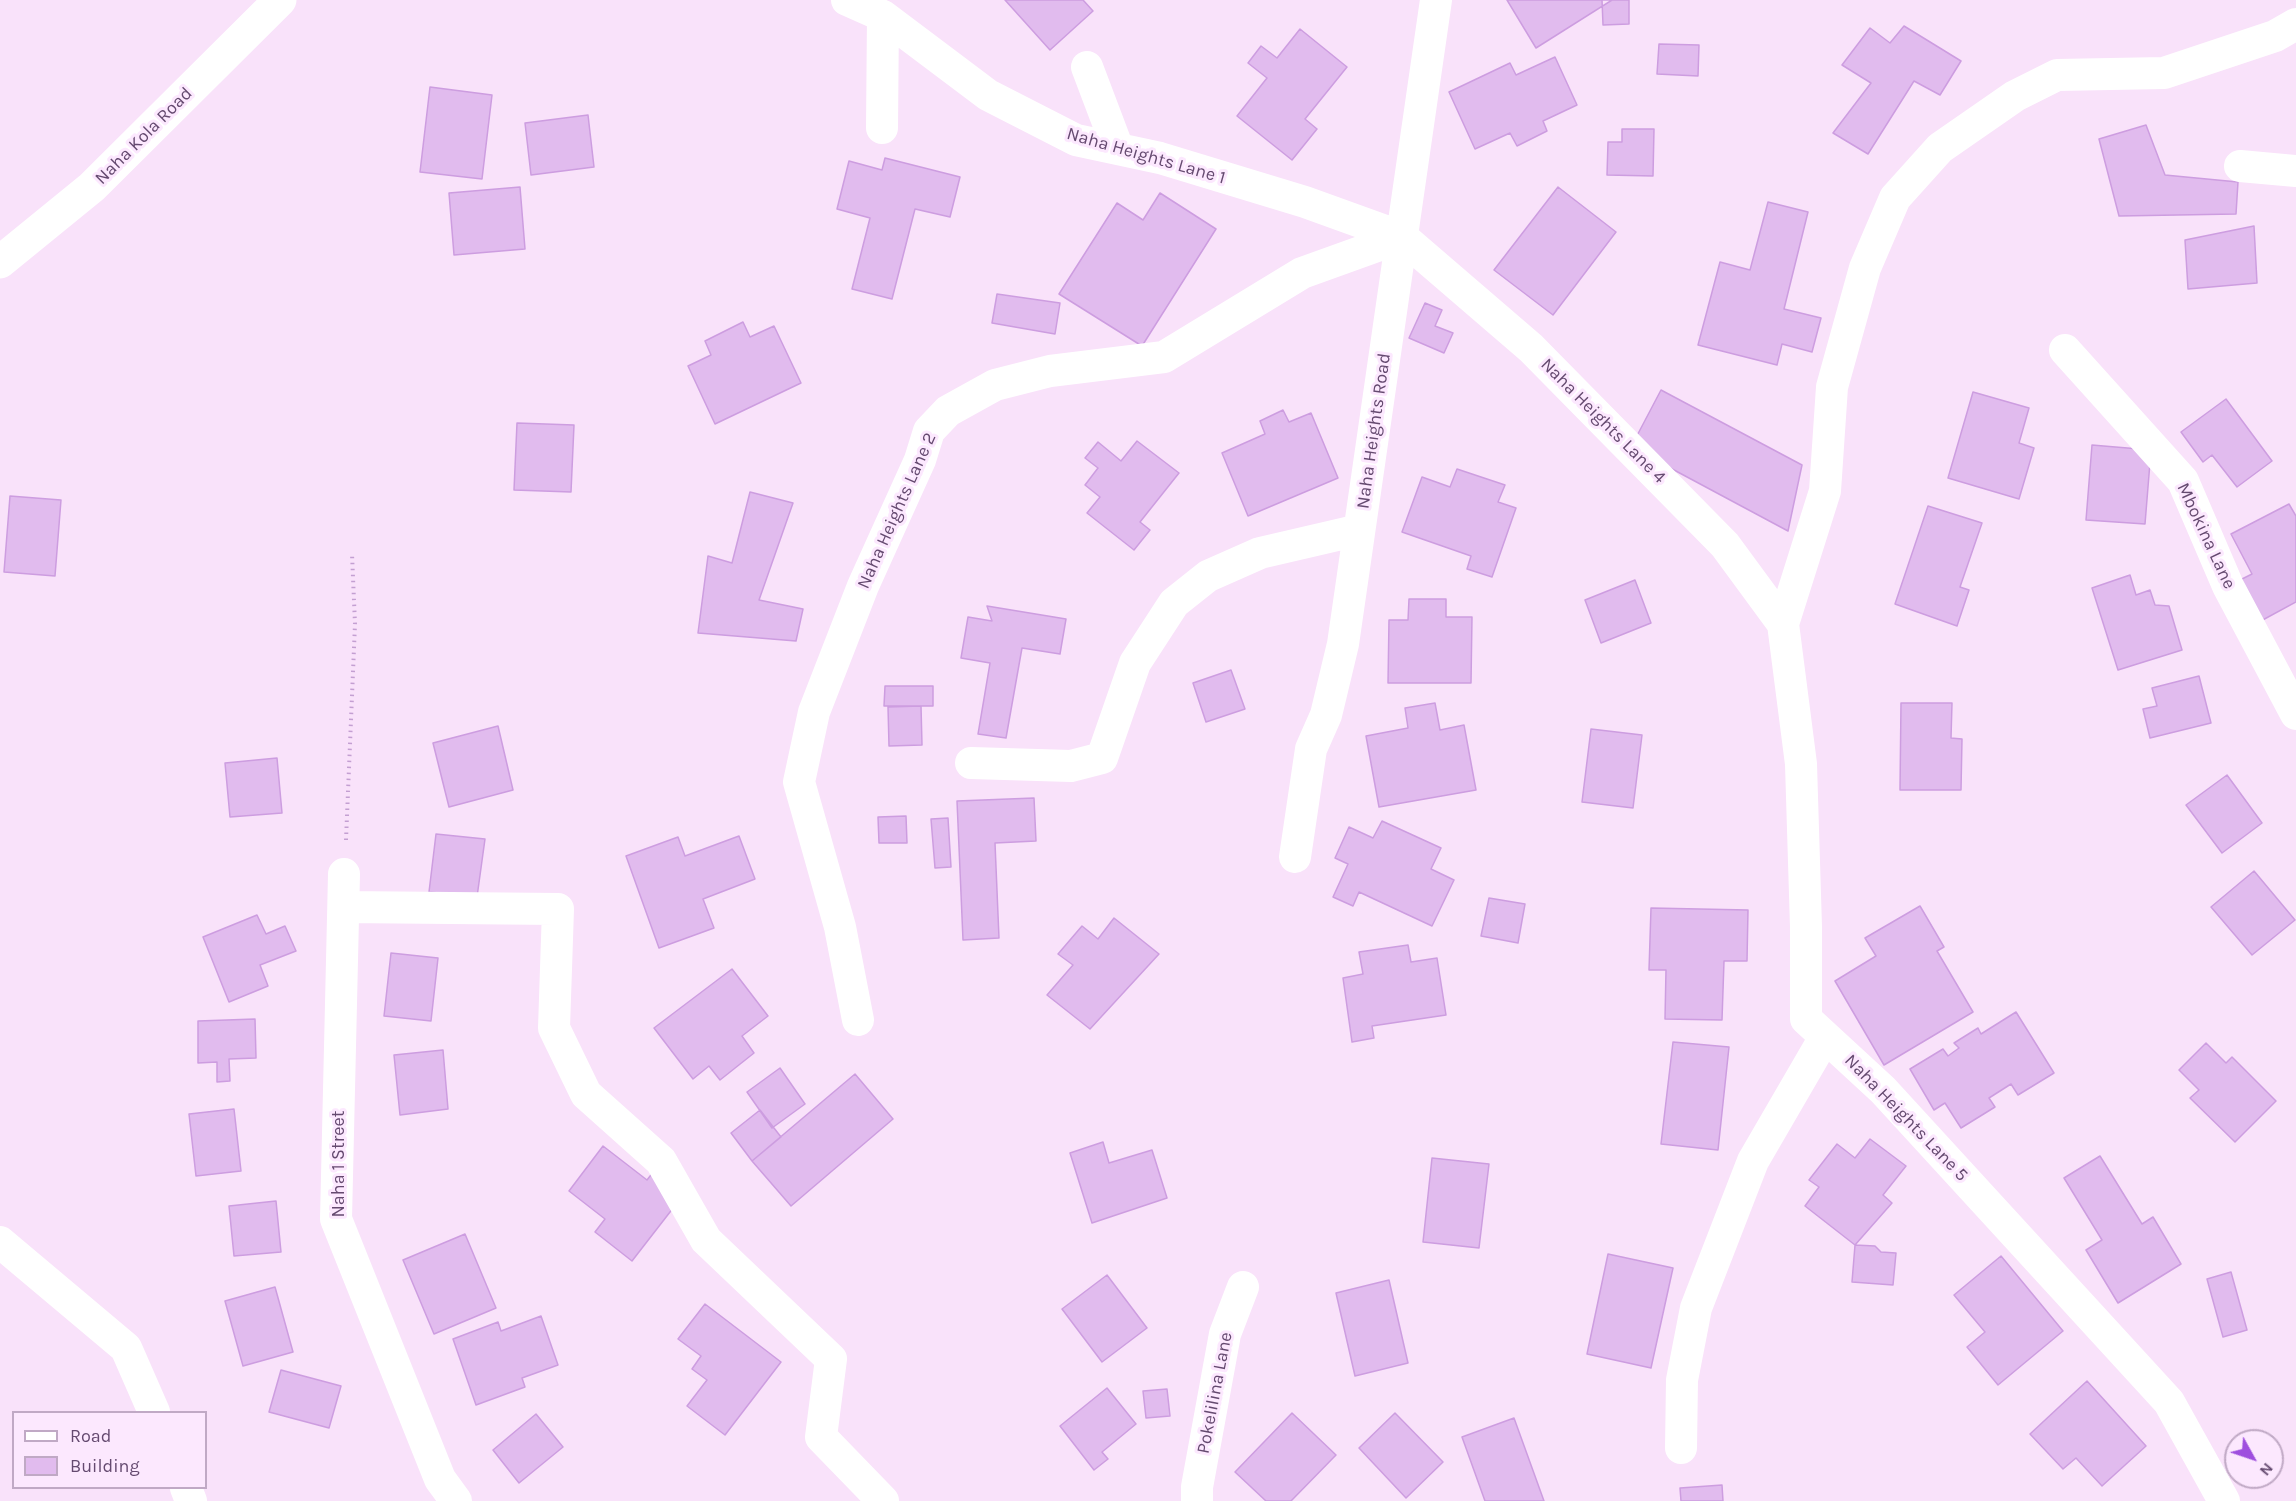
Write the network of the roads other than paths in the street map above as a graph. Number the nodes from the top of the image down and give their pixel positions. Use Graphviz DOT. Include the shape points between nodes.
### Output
graph roads {
  1 [pos="280,0"];
  2 [pos="847,0"];
  3 [pos="1436,0"];
  4 [pos="883,16"];
  5 [pos="2296,24"];
  6 [pos="1087,66"];
  7 [pos="882,128"];
  8 [pos="1119,149"];
  9 [pos="2240,166"];
  10 [pos="2296,171"];
  11 [pos="1402,237"];
  12 [pos="0,262"];
  13 [pos="2065,350"];
  14 [pos="1359,530"];
  15 [pos="1783,624"];
  16 [pos="2296,714"];
  17 [pos="971,763"];
  18 [pos="1295,857"];
  19 [pos="344,874"];
  20 [pos="344,907"];
  21 [pos="858,1020"];
  22 [pos="1825,1037"];
  23 [pos="0,1242"];
  24 [pos="1243,1287"];
  25 [pos="153,1411"];
  26 [pos="1681,1448"];
  27 [pos="456,1501"];
  28 [pos="884,1501"];
  29 [pos="1197,1501"];
  30 [pos="2224,1501"];
  1 -- 12 [label="street, Naha Kola Road" via="92,188"];
  2 -- 4 [label="street, Naha Heights Lane 1"];
  3 -- 11 [label="street, Naha Heights Road"];
  4 -- 7 [label="street"];
  4 -- 8 [label="street, Naha Heights Lane 1" via="988,95 1076,140"];
  5 -- 15 [label="street" via="2275,36 2164,73 2057,75 2015,96 1940,148 1895,198 1864,268 1832,387 1825,491"];
  6 -- 8 [label="street"];
  8 -- 11 [label="street, Naha Heights Lane 1" via="1305,202"];
  9 -- 10 [label="street"];
  11 -- 14 [label="street, Naha Heights Road"];
  11 -- 15 [label="street, Naha Heights Lane 4" via="1531,348 1725,544"];
  11 -- 21 [label="street, Naha Heights Lane 2" via="1302,273 1164,357 1050,371 995,385 948,411 929,431 814,712 799,782 840,927"];
  13 -- 16 [label="street, Mbokina Lane" via="2183,481 2228,586"];
  14 -- 17 [label="street" via="1260,554 1208,576 1174,603 1135,663 1102,758 1071,766"];
  14 -- 18 [label="street, Naha Heights Road" via="1343,644 1326,715 1311,749"];
  15 -- 22 [label="street, Naha Heights Lane 5" via="1801,764 1806,1019"];
  19 -- 20 [label="street, Naha 1 Street"];
  20 -- 27 [label="street, Naha 1 Street" via="336,1219 440,1479"];
  20 -- 28 [label="street" via="558,909 554,1028 586,1094 662,1161 706,1240 831,1359 821,1437"];
  22 -- 26 [label="street" via="1753,1161 1696,1308 1683,1380"];
  22 -- 30 [label="street, Naha Heights Lane 5" via="1883,1090 2169,1402"];
  23 -- 25 [label="street" via="126,1348"];
  24 -- 29 [label="street, Pokelilina Lane" via="1225,1335"];
}
